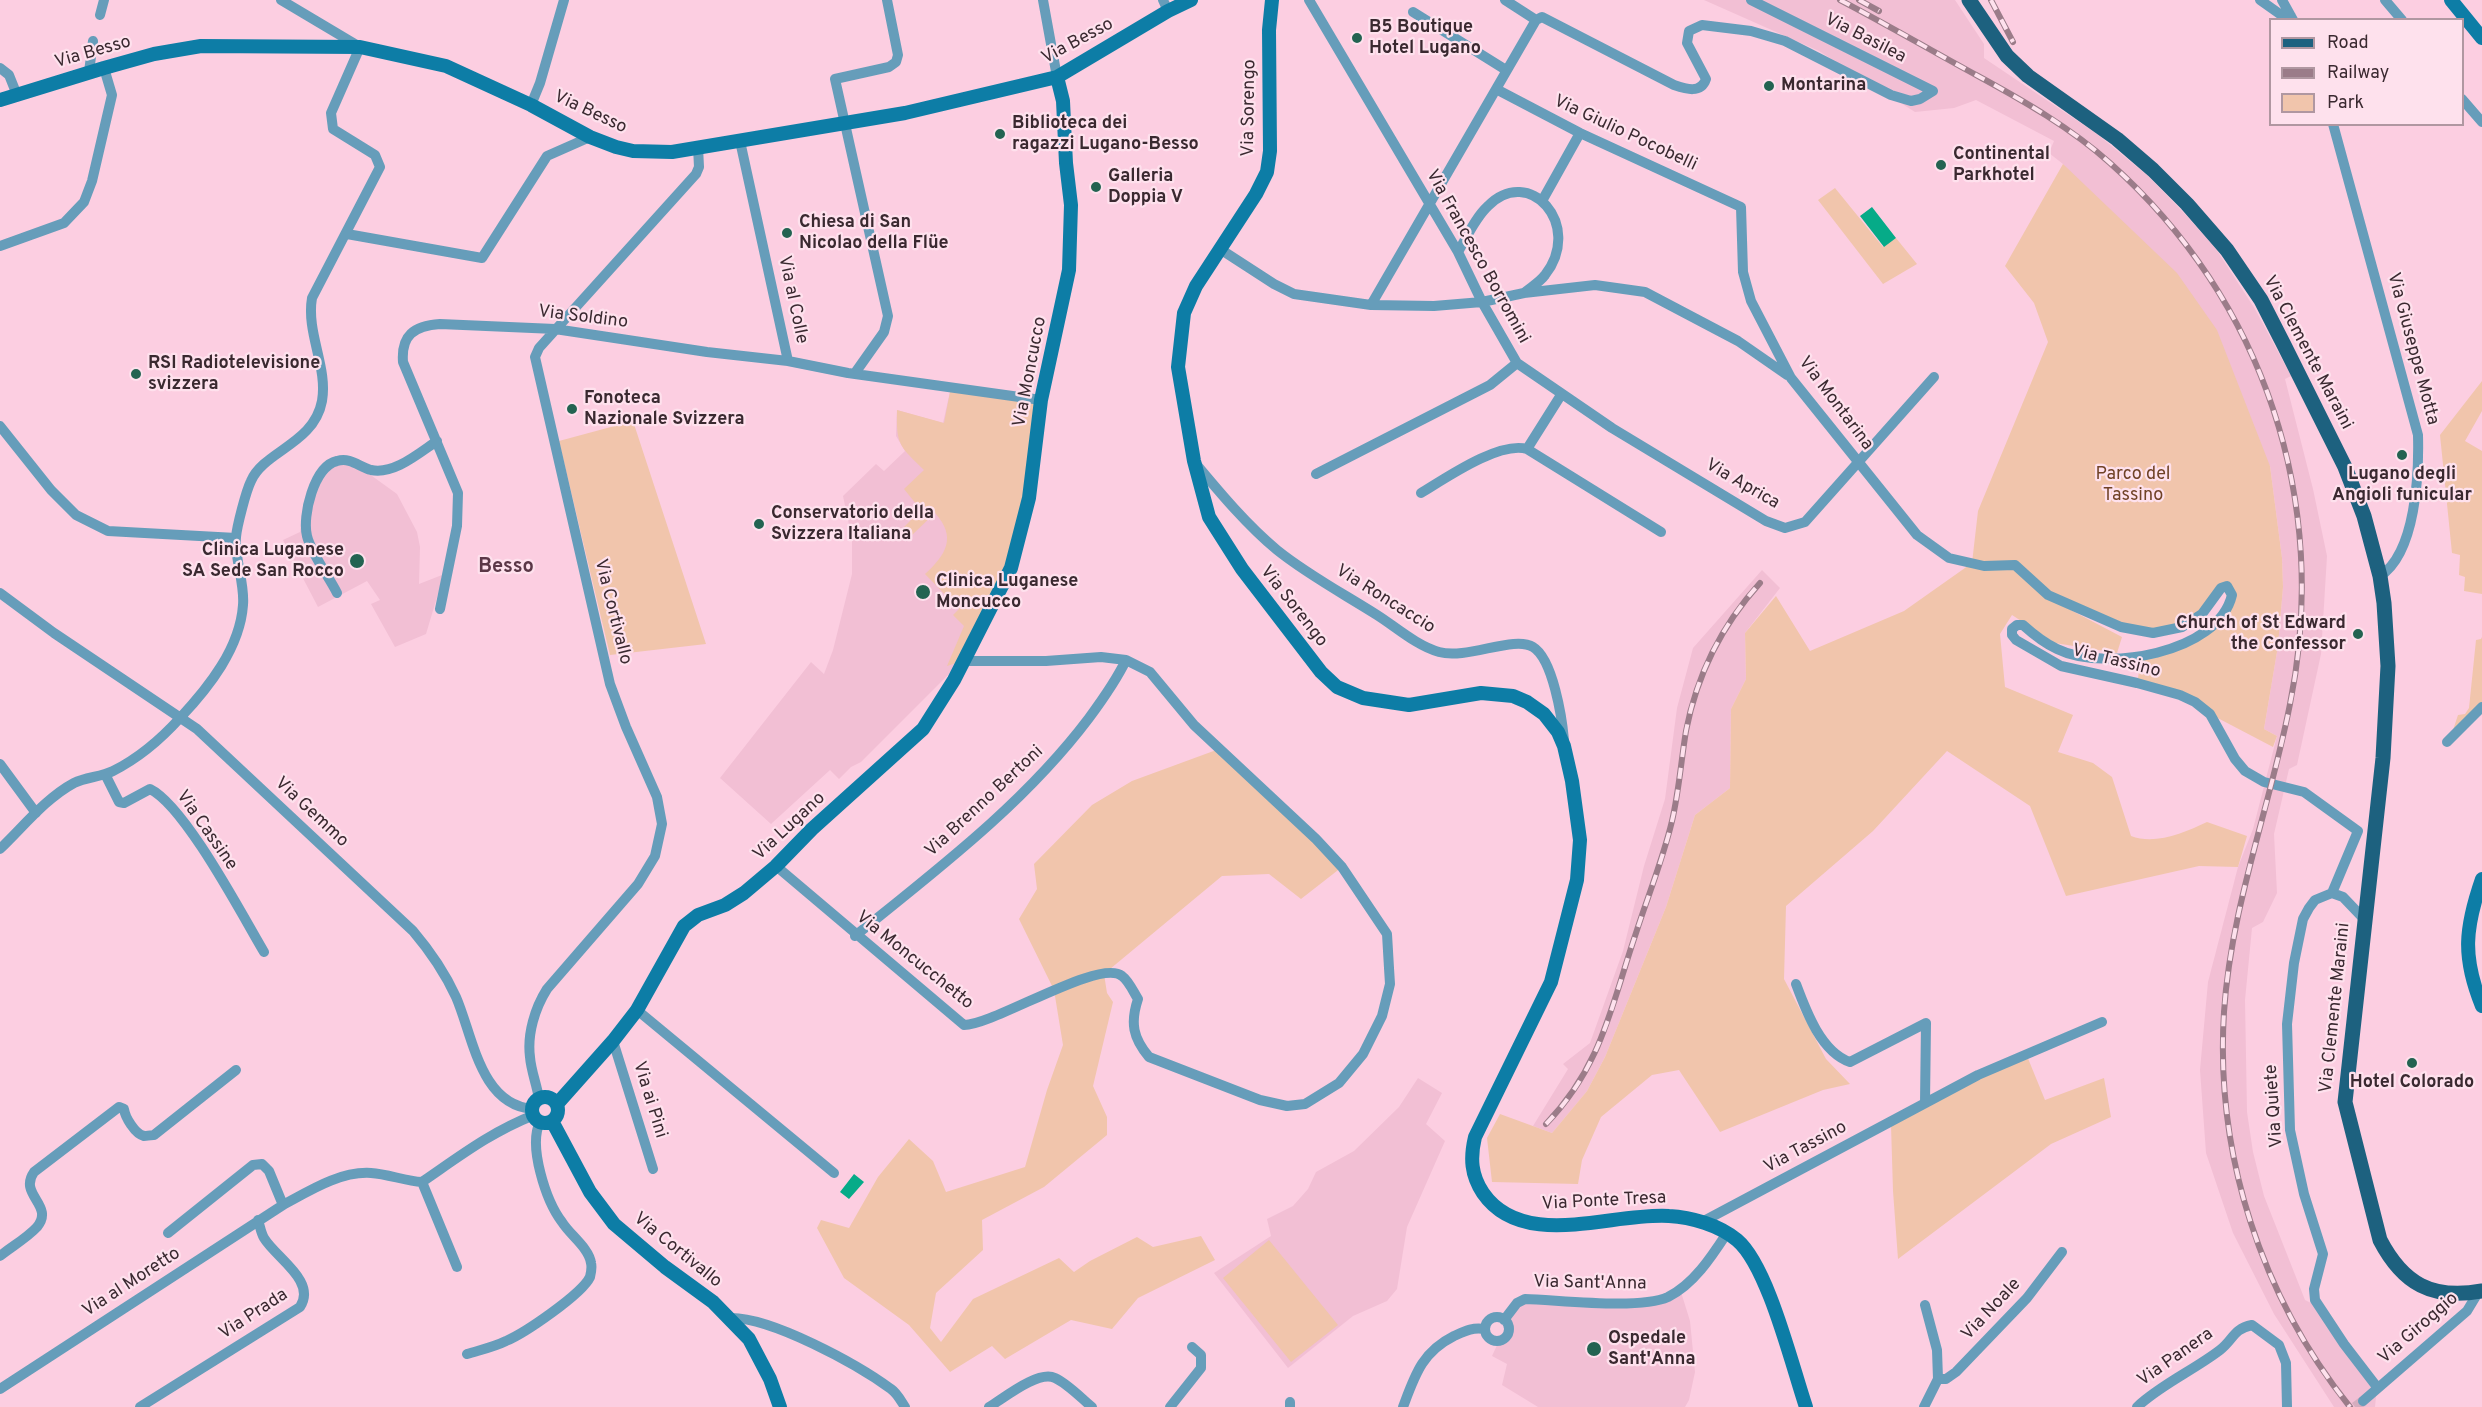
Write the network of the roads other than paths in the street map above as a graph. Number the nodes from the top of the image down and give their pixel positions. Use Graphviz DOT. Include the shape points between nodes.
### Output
graph roads {
  1 [pos="104,0"];
  2 [pos="281,0"];
  3 [pos="305,0"];
  4 [pos="564,0"];
  5 [pos="887,0"];
  6 [pos="1043,0"];
  7 [pos="1191,0"];
  8 [pos="1272,0"];
  9 [pos="1309,0"];
  10 [pos="1505,0"];
  11 [pos="1750,0"];
  12 [pos="2260,0"];
  13 [pos="2282,0"];
  14 [pos="2385,0"];
  15 [pos="2451,0"];
  16 [pos="1976,2"];
  17 [pos="1166,5"];
  18 [pos="300,12"];
  19 [pos="1413,12"];
  20 [pos="100,15"];
  21 [pos="2292,18"];
  22 [pos="2400,18"];
  23 [pos="1536,20"];
  24 [pos="2482,38"];
  25 [pos="93,41"];
  26 [pos="360,47"];
  27 [pos="0,68"];
  28 [pos="105,68"];
  29 [pos="1506,70"];
  30 [pos="89,72"];
  31 [pos="1057,77"];
  32 [pos="1496,89"];
  33 [pos="17,95"];
  34 [pos="0,100"];
  35 [pos="2464,100"];
  36 [pos="531,105"];
  37 [pos="2482,122"];
  38 [pos="846,123"];
  39 [pos="2334,126"];
  40 [pos="1580,133"];
  41 [pos="590,137"];
  42 [pos="740,141"];
  43 [pos="698,147"];
  44 [pos="1542,201"];
  45 [pos="1430,204"];
  46 [pos="1741,207"];
  47 [pos="347,234"];
  48 [pos="0,246"];
  49 [pos="1220,249"];
  50 [pos="1458,252"];
  51 [pos="1524,293"];
  52 [pos="1482,302"];
  53 [pos="1371,306"];
  54 [pos="555,330"];
  55 [pos="788,361"];
  56 [pos="1516,363"];
  57 [pos="855,373"];
  58 [pos="1934,377"];
  59 [pos="1791,378"];
  60 [pos="1561,395"];
  61 [pos="1041,400"];
  62 [pos="0,426"];
  63 [pos="437,441"];
  64 [pos="1527,449"];
  65 [pos="1194,462"];
  66 [pos="1859,464"];
  67 [pos="1316,474"];
  68 [pos="1421,493"];
  69 [pos="1661,532"];
  70 [pos="236,538"];
  71 [pos="1949,558"];
  72 [pos="2380,576"];
  73 [pos="0,593"];
  74 [pos="337,593"];
  75 [pos="440,609"];
  76 [pos="1126,660"];
  77 [pos="963,661"];
  78 [pos="2482,708"];
  79 [pos="181,716"];
  80 [pos="2447,742"];
  81 [pos="1564,746"];
  82 [pos="0,764"];
  83 [pos="105,774"];
  84 [pos="36,813"];
  85 [pos="2358,831"];
  86 [pos="2375,832"];
  87 [pos="0,849"];
  88 [pos="776,866"];
  89 [pos="2482,879"];
  90 [pos="2332,893"];
  91 [pos="2365,920"];
  92 [pos="855,936"];
  93 [pos="264,952"];
  94 [pos="1796,984"];
  95 [pos="2482,1006"];
  96 [pos="637,1010"];
  97 [pos="2102,1022"];
  98 [pos="613,1041"];
  99 [pos="1515,1054"];
  100 [pos="236,1070"];
  101 [pos="1925,1103"];
  102 [pos="539,1113"];
  103 [pos="653,1169"];
  104 [pos="834,1173"];
  105 [pos="422,1182"];
  106 [pos="283,1205"];
  107 [pos="258,1220"];
  108 [pos="1702,1222"];
  109 [pos="168,1233"];
  110 [pos="1727,1233"];
  111 [pos="2061,1252"];
  112 [pos="0,1256"];
  113 [pos="457,1267"];
  114 [pos="2481,1291"];
  115 [pos="1925,1305"];
  116 [pos="730,1318"];
  117 [pos="1504,1320"];
  118 [pos="1485,1329"];
  119 [pos="1192,1347"];
  120 [pos="467,1354"];
  121 [pos="1938,1379"];
  122 [pos="2377,1387"];
  123 [pos="0,1389"];
  124 [pos="2363,1401"];
  125 [pos="140,1407"];
  126 [pos="780,1407"];
  127 [pos="905,1407"];
  128 [pos="989,1407"];
  129 [pos="1092,1407"];
  130 [pos="1170,1407"];
  131 [pos="1404,1407"];
  132 [pos="1806,1407"];
  133 [pos="1924,1407"];
  134 [pos="2137,1407"];
  135 [pos="2287,1407"];
  1 -- 20 [label="street"];
  2 -- 18 [label="street"];
  3 -- 18 [label="street"];
  4 -- 36 [label="street"];
  5 -- 38 [label="street" via="896,62 835,79"];
  6 -- 31 [label="street"];
  7 -- 17 [label="main road, Via Besso"];
  8 -- 49 [label="main road, Via Sorengo" via="1267,172"];
  9 -- 45 [label="street, Via Francesco Borromini"];
  10 -- 23 [label="street"];
  11 -- 23 [label="street, Via Basilea" via="1933,91 1911,100 1891,95 1785,41 1726,26 1702,25 1689,31 1687,44 1706,79 1704,85 1697,89 1674,85 1542,17"];
  12 -- 21 [label="street" via="2284,17"];
  13 -- 21 [label="street"];
  14 -- 22 [label="street"];
  15 -- 24 [label="main road"];
  16 -- 72 [label="main road, Via Clemente Maraini" via="2007,56 2153,170 2227,250 2260,300 2345,467 2364,516"];
  17 -- 31 [label="main road, Via Besso"];
  18 -- 26 [label="street"];
  19 -- 29 [label="street"];
  23 -- 29 [label="street"];
  25 -- 30 [label="street"];
  26 -- 28 [label="main road, Via Besso" via="201,46"];
  26 -- 36 [label="main road, Via Besso" via="446,66"];
  26 -- 47 [label="street" via="331,113 333,129 375,155 380,167"];
  27 -- 33 [label="street" via="9,75"];
  28 -- 30 [label="main road, Via Besso"];
  28 -- 48 [label="street" via="112,95 84,202 64,223"];
  29 -- 32 [label="street"];
  30 -- 33 [label="main road, Via Besso"];
  31 -- 38 [label="main road, Via Besso"];
  31 -- 61 [label="main road, Via Moncucco" via="1063,101 1071,205 1070,260"];
  32 -- 40 [label="street, Via Giulio Pocobelli"];
  32 -- 45 [label="street"];
  33 -- 34 [label="main road, Via Besso"];
  35 -- 37 [label="street"];
  36 -- 41 [label="main road, Via Besso"];
  38 -- 42 [label="main road, Via Besso"];
  38 -- 57 [label="street" via="888,316 884,332"];
  39 -- 72 [label="street, Via Giuseppe Motta" via="2418,435 2418,482 2408,529 2397,560 2391,570"];
  40 -- 44 [label="street"];
  40 -- 46 [label="street, Via Giulio Pocobelli"];
  41 -- 43 [label="main road, Via Besso" via="633,151 672,152"];
  41 -- 47 [label="street" via="547,156 482,258"];
  42 -- 43 [label="main road, Via Besso"];
  42 -- 55 [label="street, Via al Colle"];
  43 -- 54 [label="street, Via Cortivallo" via="696,174"];
  44 -- 50 [label="street" via="1523,192 1503,195 1488,206"];
  44 -- 51 [label="street" via="1551,208 1556,220 1560,235 1557,252 1545,275"];
  45 -- 50 [label="street, Via Francesco Borromini"];
  45 -- 53 [label="street"];
  46 -- 59 [label="street, Via Montarina" via="1743,272 1751,301"];
  47 -- 70 [label="street" via="310,305 323,384 322,402 302,436 252,479"];
  49 -- 53 [label="street" via="1294,294"];
  49 -- 65 [label="main road, Via Sorengo" via="1184,313 1179,346 1178,367"];
  50 -- 52 [label="street, Via Francesco Borromini"];
  51 -- 52 [label="street"];
  51 -- 59 [label="street" via="1595,285 1645,292 1738,340"];
  52 -- 53 [label="street"];
  52 -- 56 [label="street, Via Francesco Borromini"];
  54 -- 55 [label="street, Via Soldino"];
  54 -- 63 [label="street, Via Soldino" via="440,324 423,325 411,333 402,346 403,362"];
  54 -- 102 [label="street, Via Cortivallo" via="535,357 537,372 610,684 657,797 662,824 655,856 638,884 538,1005 530,1057"];
  55 -- 57 [label="street, Via Soldino"];
  56 -- 60 [label="street, Via Aprica"];
  56 -- 67 [label="street, Via Francesco Borromini" via="1491,385"];
  57 -- 61 [label="street, Via Soldino"];
  58 -- 66 [label="street, Via Aprica"];
  59 -- 66 [label="street, Via Montarina"];
  60 -- 64 [label="street"];
  60 -- 66 [label="street, Via Aprica" via="1766,521 1785,528 1805,522"];
  61 -- 77 [label="main road, Via Moncucco" via="1029,498 1011,568"];
  62 -- 70 [label="street" via="76,515 108,531"];
  63 -- 74 [label="street" via="404,463 380,471 351,460 337,461 326,466 314,484 305,523 308,539"];
  63 -- 75 [label="street, Via Soldino" via="458,493 457,526"];
  64 -- 68 [label="street" via="1506,448"];
  64 -- 69 [label="street"];
  65 -- 81 [label="street, Via Roncaccio" via="1278,550 1426,646 1455,655 1517,643 1532,645 1546,664 1559,704"];
  65 -- 81 [label="main road, Via Sorengo" via="1209,517 1242,569 1336,687 1364,698 1409,705 1481,693 1513,696 1544,714"];
  66 -- 71 [label="street, Via Montarina" via="1917,535"];
  70 -- 79 [label="street" via="243,604 235,639 224,662"];
  71 -- 85 [label="street, Via Tassino" via="1984,566 2015,565 2048,595 2121,627 2153,633 2182,627 2202,614 2221,588 2227,586 2232,594 2230,603 2213,626 2175,649 2142,656 2080,656 2058,650 2023,625 2012,629 2012,635 2061,666 2137,683 2194,702 2210,714 2245,771 2264,782 2304,792"];
  72 -- 86 [label="main road, Via Clemente Maraini" via="2388,666"];
  73 -- 79 [label="street, Via Gemmo"];
  76 -- 77 [label="street" via="1101,657"];
  76 -- 92 [label="street, Via Brenno Bertoni" via="1117,679 1044,773 944,864"];
  76 -- 92 [label="street, Via Moncucchetto" via="1150,672 1194,725 1316,839 1357,885 1387,934 1390,984 1382,1016 1363,1054 1339,1083 1305,1104 1287,1106 1260,1100 1149,1057 1138,1044 1133,1028 1138,999 1122,976 1113,973 1023,1002 976,1025 964,1025"];
  77 -- 88 [label="main road, Via Lugano" via="923,729"];
  78 -- 80 [label="street"];
  79 -- 83 [label="street" via="136,758"];
  79 -- 102 [label="street, Via Gemmo" via="413,931 432,953 456,998 473,1050 489,1082 514,1106"];
  81 -- 99 [label="main road, Via Sorengo" via="1580,840 1578,871 1551,982"];
  82 -- 84 [label="street"];
  83 -- 84 [label="street" via="76,782"];
  83 -- 93 [label="street, Via Cassine" via="119,802 124,804 150,789 158,793 197,841"];
  84 -- 87 [label="street"];
  85 -- 86 [label="street"];
  85 -- 90 [label="street"];
  86 -- 91 [label="main road, Via Clemente Maraini"];
  88 -- 92 [label="street, Via Moncucchetto"];
  88 -- 96 [label="main road, Via Lugano" via="725,905 698,915 684,926"];
  89 -- 95 [label="main road" via="2472,907 2468,940 2472,980"];
  90 -- 91 [label="street" via="2343,897"];
  90 -- 122 [label="street, Via Quiete" via="2315,900 2303,919 2294,963 2287,1023 2290,1130 2323,1254 2315,1300"];
  91 -- 114 [label="main road, Via Clemente Maraini" via="2345,1102 2380,1240 2390,1259 2414,1282 2443,1292"];
  94 -- 101 [label="street" via="1816,1028 1838,1057 1850,1062 1926,1023"];
  96 -- 98 [label="main road, Via Lugano"];
  96 -- 104 [label="street"];
  97 -- 101 [label="street, Via Tassino" via="1988,1070"];
  98 -- 102 [label="main road, Via Lugano" via="557,1104 547,1097"];
  98 -- 103 [label="street, Via ai Pini"];
  99 -- 108 [label="main road, Via Ponte Tresa" via="1482,1119 1472,1151 1477,1184 1497,1208 1542,1225 1666,1215"];
  100 -- 112 [label="street" via="154,1135 139,1133 119,1107 34,1172 29,1179 30,1189 42,1207 42,1216 37,1226"];
  101 -- 108 [label="street, Via Tassino"];
  102 -- 105 [label="street" via="508,1124"];
  102 -- 116 [label="main road, Via Cortivallo" via="614,1224"];
  102 -- 120 [label="street" via="535,1138 548,1194 561,1221 591,1260 591,1275 564,1302 524,1332"];
  105 -- 106 [label="street, Via al Moretto" via="370,1173 345,1176"];
  105 -- 113 [label="street"];
  106 -- 107 [label="street, Via al Moretto"];
  106 -- 109 [label="street, Via al Moretto" via="269,1171 262,1164 253,1165"];
  107 -- 123 [label="street, Via al Moretto"];
  107 -- 125 [label="street, Via Prada" via="264,1238 298,1279 306,1299 300,1307"];
  108 -- 110 [label="main road, Via Ponte Tresa"];
  110 -- 117 [label="street, Via Sant'Anna" via="1699,1271 1668,1297 1647,1304 1525,1299"];
  110 -- 132 [label="main road, Via Ponte Tresa" via="1746,1249 1764,1281"];
  111 -- 121 [label="street, Via Noale" via="2027,1298 1956,1372"];
  114 -- 122 [label="street, Via Giroggio" via="2467,1311"];
  115 -- 121 [label="street, Via Noale" via="1937,1350"];
  116 -- 126 [label="main road, Via Cortivallo" via="759,1356"];
  116 -- 127 [label="street" via="746,1317 816,1346 893,1390"];
  117 -- 118 [label="street" via="1490,1319"];
  117 -- 118 [label="street" via="1509,1330 1502,1340 1491,1340"];
  118 -- 131 [label="street" via="1467,1329 1434,1347 1421,1364"];
  119 -- 130 [label="street" via="1201,1355 1201,1368"];
  121 -- 133 [label="street, Via Noale"];
  122 -- 124 [label="street"];
  128 -- 129 [label="street" via="1045,1376 1055,1378"];
  134 -- 135 [label="street, Via Panera" via="2223,1348 2240,1328 2252,1325 2279,1345 2286,1364"];
}
